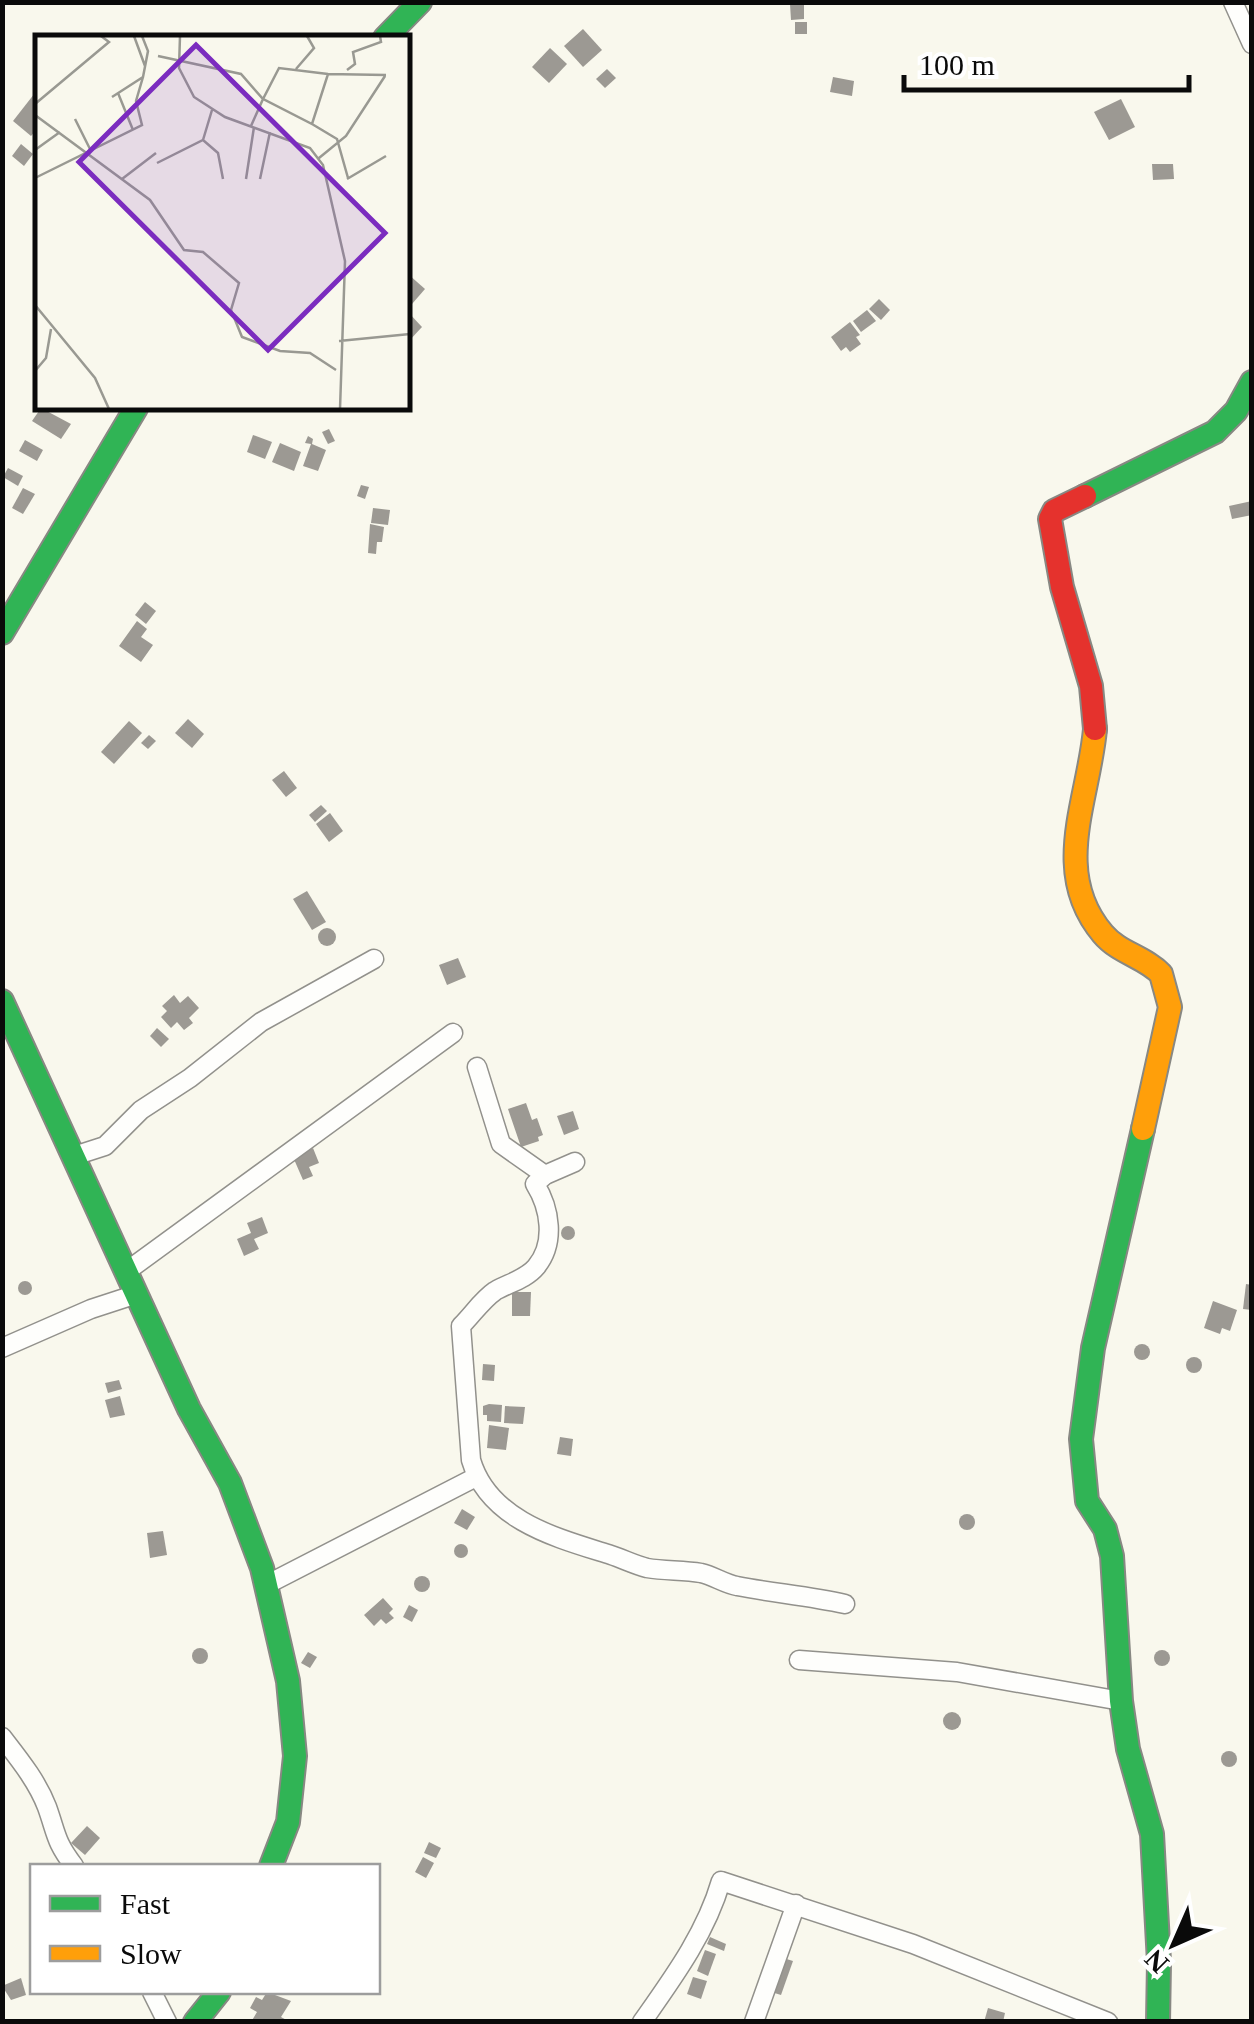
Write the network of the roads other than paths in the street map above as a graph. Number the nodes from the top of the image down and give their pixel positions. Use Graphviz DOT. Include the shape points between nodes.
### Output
graph roads {
  1 [pos="420,2"];
  2 [pos="1233,2"];
  3 [pos="387,35"];
  4 [pos="1252,44"];
  5 [pos="1252,382"];
  6 [pos="135,410"];
  7 [pos="2,633"];
  8 [pos="374,959"];
  9 [pos="2,1001"];
  10 [pos="453,1033"];
  11 [pos="477,1067"];
  12 [pos="74,1156"];
  13 [pos="574,1162"];
  14 [pos="544,1175"];
  15 [pos="127,1271"];
  16 [pos="137,1294"];
  17 [pos="2,1348"];
  18 [pos="476,1477"];
  19 [pos="266,1585"];
  20 [pos="844,1604"];
  21 [pos="798,1660"];
  22 [pos="1121,1701"];
  23 [pos="2,1737"];
  24 [pos="72,1864"];
  25 [pos="272,1864"];
  26 [pos="796,1904"];
  27 [pos="153,1994"];
  28 [pos="217,1994"];
  29 [pos="166,2022"];
  30 [pos="195,2022"];
  31 [pos="642,2022"];
  32 [pos="754,2022"];
  33 [pos="1108,2022"];
  34 [pos="1158,2022"];
  1 -- 3 [label="street"];
  2 -- 4 [label="street"];
  5 -- 22 [label="street" via="1215,432 1050,516 1095,715 1078,814 1076,876 1105,937 1158,967 1170,1007 1093,1348 1081,1439 1088,1500 1112,1556"];
  6 -- 7 [label="street"];
  8 -- 12 [label="street" via="261,1022 141,1110 105,1146"];
  9 -- 12 [label="street"];
  10 -- 15 [label="street"];
  11 -- 14 [label="street" via="501,1144"];
  12 -- 15 [label="street"];
  13 -- 14 [label="street"];
  14 -- 18 [label="street" via="535,1184 547,1204 546,1250 536,1268 485,1299 462,1326"];
  15 -- 16 [label="street"];
  16 -- 17 [label="street"];
  16 -- 19 [label="street" via="230,1482"];
  18 -- 19 [label="street"];
  18 -- 20 [label="street" via="524,1524 572,1544 649,1568"];
  19 -- 25 [label="street" via="288,1681 295,1756 288,1822"];
  21 -- 22 [label="street" via="957,1672"];
  22 -- 34 [label="street" via="1152,1834"];
  23 -- 24 [label="street" via="27,1770 56,1842"];
  26 -- 31 [label="street" via="721,1881 714,1908"];
  26 -- 32 [label="street"];
  26 -- 33 [label="street"];
  27 -- 29 [label="street"];
  28 -- 30 [label="street"];
}
